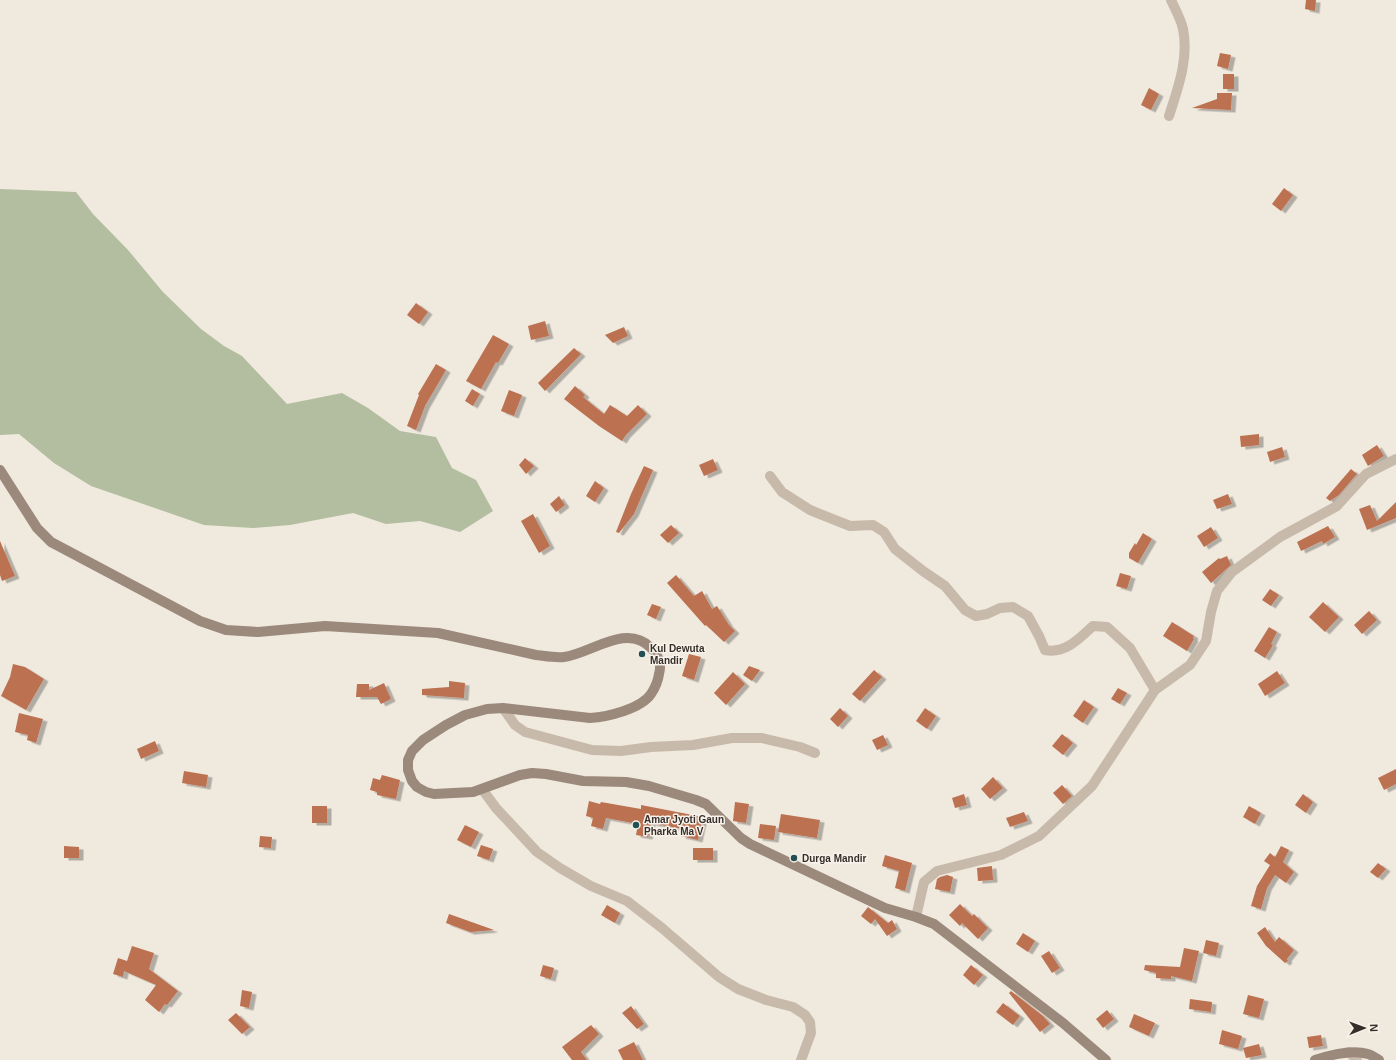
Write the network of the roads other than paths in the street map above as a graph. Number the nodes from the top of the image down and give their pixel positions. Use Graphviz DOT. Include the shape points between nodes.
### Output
graph roads {
  1 [pos="1171,0"];
  2 [pos="1169,116"];
  3 [pos="1396,459"];
  4 [pos="0,470"];
  5 [pos="770,476"];
  6 [pos="1155,690"];
  7 [pos="503,708"];
  8 [pos="815,753"];
  9 [pos="482,789"];
  10 [pos="916,917"];
  11 [pos="1349,1052"];
  12 [pos="802,1060"];
  13 [pos="1106,1060"];
  14 [pos="1315,1060"];
  15 [pos="1357,1060"];
  16 [pos="1379,1060"];
  1 -- 2 [label="street" via="1182,28 1184,54 1181,80"];
  3 -- 6 [label="street" via="1366,474 1337,506 1280,537 1232,572 1217,591 1206,640 1190,666"];
  4 -- 7 [label="main road" via="37,528 51,542 200,621 226,630 258,632 326,626 438,633 551,657 577,654 615,639 632,638 650,646 661,666 657,683 644,702 605,717 590,718"];
  5 -- 6 [label="street" via="782,492 810,510 850,526 873,525 884,532 895,549 946,586 970,613 976,616 1000,608 1013,607 1028,616 1045,650 1054,652 1068,646 1093,626 1107,627 1130,648"];
  6 -- 10 [label="street" via="1092,786 1039,836 1001,855 937,871 924,882"];
  7 -- 8 [label="street" via="514,725 525,732 592,750 621,751 693,745 732,738 762,738"];
  7 -- 9 [label="main road" via="465,715 446,725 423,740 412,751 408,760 412,781 426,792 453,794"];
  9 -- 10 [label="main road" via="532,773 584,781 626,782 649,786 706,804 750,844 885,908"];
  9 -- 12 [label="street" via="496,808 538,852 560,868 591,886 627,901 738,989 793,1007 805,1015 810,1022 811,1033"];
  10 -- 13 [label="main road" via="934,924 947,933 1063,1023"];
  11 -- 14 [label="main road"];
  11 -- 15 [label="street"];
  11 -- 16 [label="main road" via="1367,1054"];
}
